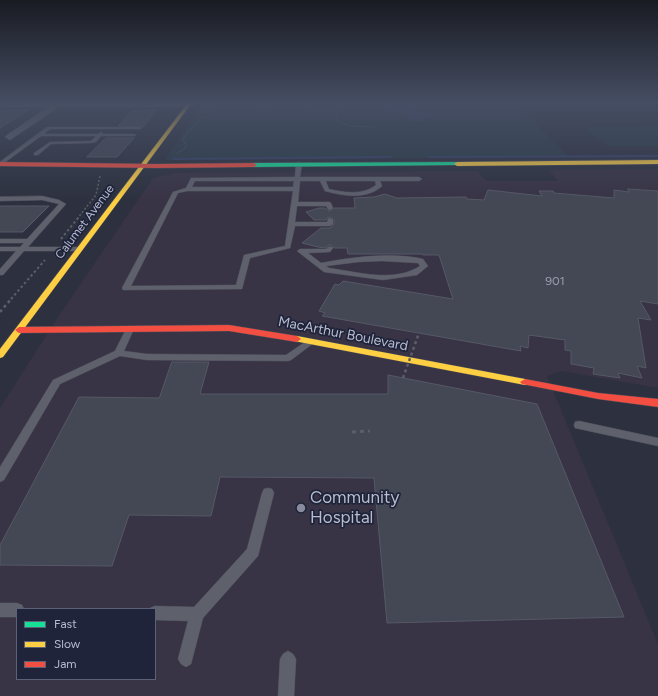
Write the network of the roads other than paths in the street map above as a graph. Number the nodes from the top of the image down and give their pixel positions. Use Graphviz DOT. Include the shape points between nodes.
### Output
graph roads {
  1 [pos="37,136"];
  2 [pos="98,136"];
  3 [pos="165,136"];
  4 [pos="29,142"];
  5 [pos="36,143"];
  6 [pos="43,143"];
  7 [pos="50,143"];
  8 [pos="36,154"];
  9 [pos="658,162"];
  10 [pos="0,164"];
  11 [pos="299,164"];
  12 [pos="142,166"];
  13 [pos="297,178"];
  14 [pos="322,178"];
  15 [pos="377,178"];
  16 [pos="419,178"];
  17 [pos="188,189"];
  18 [pos="296,189"];
  19 [pos="0,199"];
  20 [pos="294,204"];
  21 [pos="330,208"];
  22 [pos="330,220"];
  23 [pos="291,227"];
  24 [pos="331,230"];
  25 [pos="0,241"];
  26 [pos="28,241"];
  27 [pos="288,247"];
  28 [pos="330,248"];
  29 [pos="0,249"];
  30 [pos="21,249"];
  31 [pos="80,249"];
  32 [pos="300,251"];
  33 [pos="0,263"];
  34 [pos="9,263"];
  35 [pos="321,266"];
  36 [pos="0,273"];
  37 [pos="130,329"];
  38 [pos="19,330"];
  39 [pos="311,342"];
  40 [pos="119,353"];
  41 [pos="0,355"];
  42 [pos="658,403"];
  43 [pos="579,425"];
  44 [pos="658,442"];
  45 [pos="0,477"];
  46 [pos="268,493"];
  47 [pos="0,610"];
  48 [pos="16,610"];
  49 [pos="156,613"];
  50 [pos="197,614"];
  51 [pos="186,659"];
  52 [pos="288,659"];
  53 [pos="286,696"];
  1 -- 4 [label="lane"];
  2 -- 7 [label="lane" via="91,142"];
  3 -- 12 [label="street, Calumet Avenue"];
  4 -- 5 [label="lane"];
  4 -- 10 [label="lane"];
  6 -- 7 [label="lane"];
  7 -- 8 [label="lane"];
  9 -- 11 [label="street"];
  10 -- 12 [label="street"];
  11 -- 12 [label="street"];
  11 -- 13 [label="lane"];
  12 -- 31 [label="street, Calumet Avenue"];
  13 -- 14 [label="lane"];
  13 -- 17 [label="lane" via="193,179"];
  13 -- 18 [label="lane"];
  14 -- 15 [label="lane"];
  14 -- 15 [label="lane" via="327,190 346,193 375,190 379,186"];
  15 -- 16 [label="lane"];
  17 -- 18 [label="lane"];
  17 -- 27 [label="lane" via="176,192 126,288 239,287 247,258"];
  18 -- 20 [label="lane"];
  19 -- 26 [label="lane" via="47,199 63,204"];
  20 -- 21 [label="lane" via="329,204"];
  20 -- 23 [label="lane"];
  22 -- 23 [label="lane" via="330,224"];
  23 -- 24 [label="lane"];
  23 -- 27 [label="lane"];
  25 -- 26 [label="lane"];
  26 -- 30 [label="lane"];
  27 -- 32 [label="lane"];
  28 -- 32 [label="lane"];
  29 -- 30 [label="lane"];
  30 -- 31 [label="lane"];
  30 -- 34 [label="lane"];
  31 -- 38 [label="street, Calumet Avenue"];
  32 -- 35 [label="lane"];
  33 -- 34 [label="lane"];
  34 -- 36 [label="lane"];
  35 -- 35 [label="lane" via="328,270 383,278 414,273 424,266 420,262 397,259 360,259"];
  37 -- 38 [label="street, MacArthur Boulevard"];
  37 -- 39 [label="street, MacArthur Boulevard" via="229,328"];
  37 -- 40 [label="lane"];
  38 -- 41 [label="street, Calumet Avenue"];
  39 -- 40 [label="lane" via="288,358 147,357"];
  39 -- 42 [label="street, MacArthur Boulevard" via="598,396"];
  40 -- 45 [label="lane" via="56,382"];
  43 -- 44 [label="lane"];
  46 -- 50 [label="lane" via="254,552"];
  47 -- 48 [label="lane"];
  49 -- 50 [label="lane"];
  50 -- 51 [label="lane"];
  52 -- 53 [label="lane"];
}
